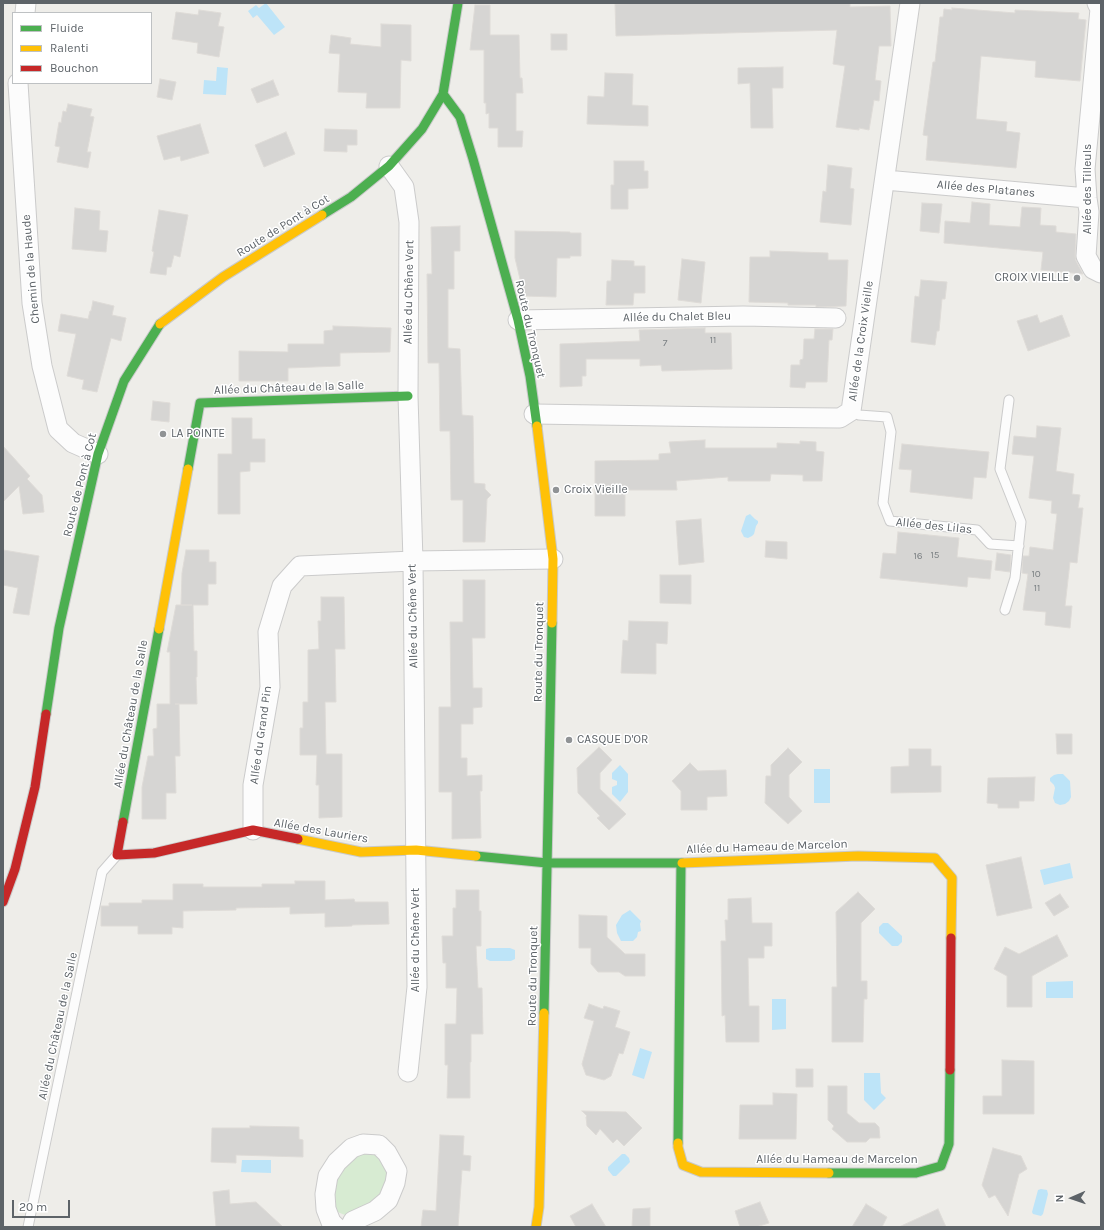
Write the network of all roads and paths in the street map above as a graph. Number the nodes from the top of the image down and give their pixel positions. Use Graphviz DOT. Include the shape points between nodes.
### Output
graph roads {
  1 [pos="458,3"];
  2 [pos="910,3"];
  3 [pos="1097,3"];
  4 [pos="18,84"];
  5 [pos="443,94"];
  6 [pos="389,166"];
  7 [pos="885,180"];
  8 [pos="1087,198"];
  9 [pos="1101,273"];
  10 [pos="836,318"];
  11 [pos="518,320"];
  12 [pos="408,396"];
  13 [pos="1008,400"];
  14 [pos="851,411"];
  15 [pos="534,414"];
  16 [pos="98,454"];
  17 [pos="1019,546"];
  18 [pos="553,559"];
  19 [pos="413,561"];
  20 [pos="1005,610"];
  21 [pos="253,830"];
  22 [pos="416,850"];
  23 [pos="117,855"];
  24 [pos="681,862"];
  25 [pos="548,863"];
  26 [pos="3,902"];
  27 [pos="408,1072"];
  28 [pos="28,1227"];
  29 [pos="336,1227"];
  30 [pos="350,1227"];
  31 [pos="536,1227"];
  1 -- 5 [label="street, Route de Pont à Cot"];
  2 -- 7 [label="street, Allée de la Croix Vieille"];
  3 -- 8 [label="street, Allée des Tilleuls" via="1100,9 1085,169"];
  4 -- 16 [label="street, Chemin de la Haude" via="32,303 42,366 58,429 73,443"];
  5 -- 6 [label="street, Route de Pont à Cot" via="422,130"];
  5 -- 11 [label="street, Route du Tronquet" via="460,116"];
  6 -- 12 [label="street, Allée du Chêne Vert" via="404,187 410,222"];
  6 -- 16 [label="street, Route de Pont à Cot" via="352,197 223,277 160,324 124,381"];
  7 -- 8 [label="street, Allée des Platanes"];
  7 -- 14 [label="street, Allée de la Croix Vieille"];
  8 -- 9 [label="street, Allée des Tilleuls" via="1089,212 1086,256 1093,269"];
  10 -- 11 [label="street, Allée du Chalet Bleu" via="743,316"];
  11 -- 15 [label="street, Route du Tronquet" via="530,376"];
  12 -- 19 [label="street, Allée du Chêne Vert"];
  12 -- 23 [label="street, Allée du Château de la Salle" via="200,403"];
  13 -- 17 [label="lane" via="1000,469 1021,522"];
  14 -- 15 [label="street, Allée de la Croix Vieille" via="840,418"];
  14 -- 17 [label="lane, Allée des Lilas" via="887,417 891,432 883,503 890,521 977,530 990,544"];
  15 -- 18 [label="street, Route du Tronquet"];
  16 -- 26 [label="street, Route de Pont à Cot" via="60,628 34,787 15,869"];
  17 -- 20 [label="lane" via="1015,578"];
  18 -- 19 [label="street, Allée du Grand Pin"];
  18 -- 25 [label="street, Route du Tronquet"];
  19 -- 21 [label="street, Allée du Grand Pin" via="300,566 282,586 268,632 270,687 254,785"];
  19 -- 22 [label="street, Allée du Chêne Vert"];
  21 -- 22 [label="street, Allée des Lauriers" via="361,852"];
  21 -- 23 [label="street, Allée des Lauriers" via="154,853"];
  22 -- 25 [label="street, Allée des Lauriers"];
  22 -- 27 [label="street, Allée du Chêne Vert" via="417,987"];
  23 -- 28 [label="lane, Allée du Château de la Salle" via="102,872"];
  24 -- 24 [label="street, Allée du Hameau de Marcelon" via="858,856 935,858 952,878 949,1144 941,1166 916,1173 884,1173 700,1172 683,1165 678,1147"];
  24 -- 25 [label="street, Allée du Hameau de Marcelon"];
  25 -- 31 [label="street, Route du Tronquet" via="539,1207"];
  29 -- 30 [label="street" via="326,1209 328,1176 337,1162 352,1148 363,1144 379,1145 387,1153 397,1171 396,1183 388,1200 375,1211 354,1221"];
}
